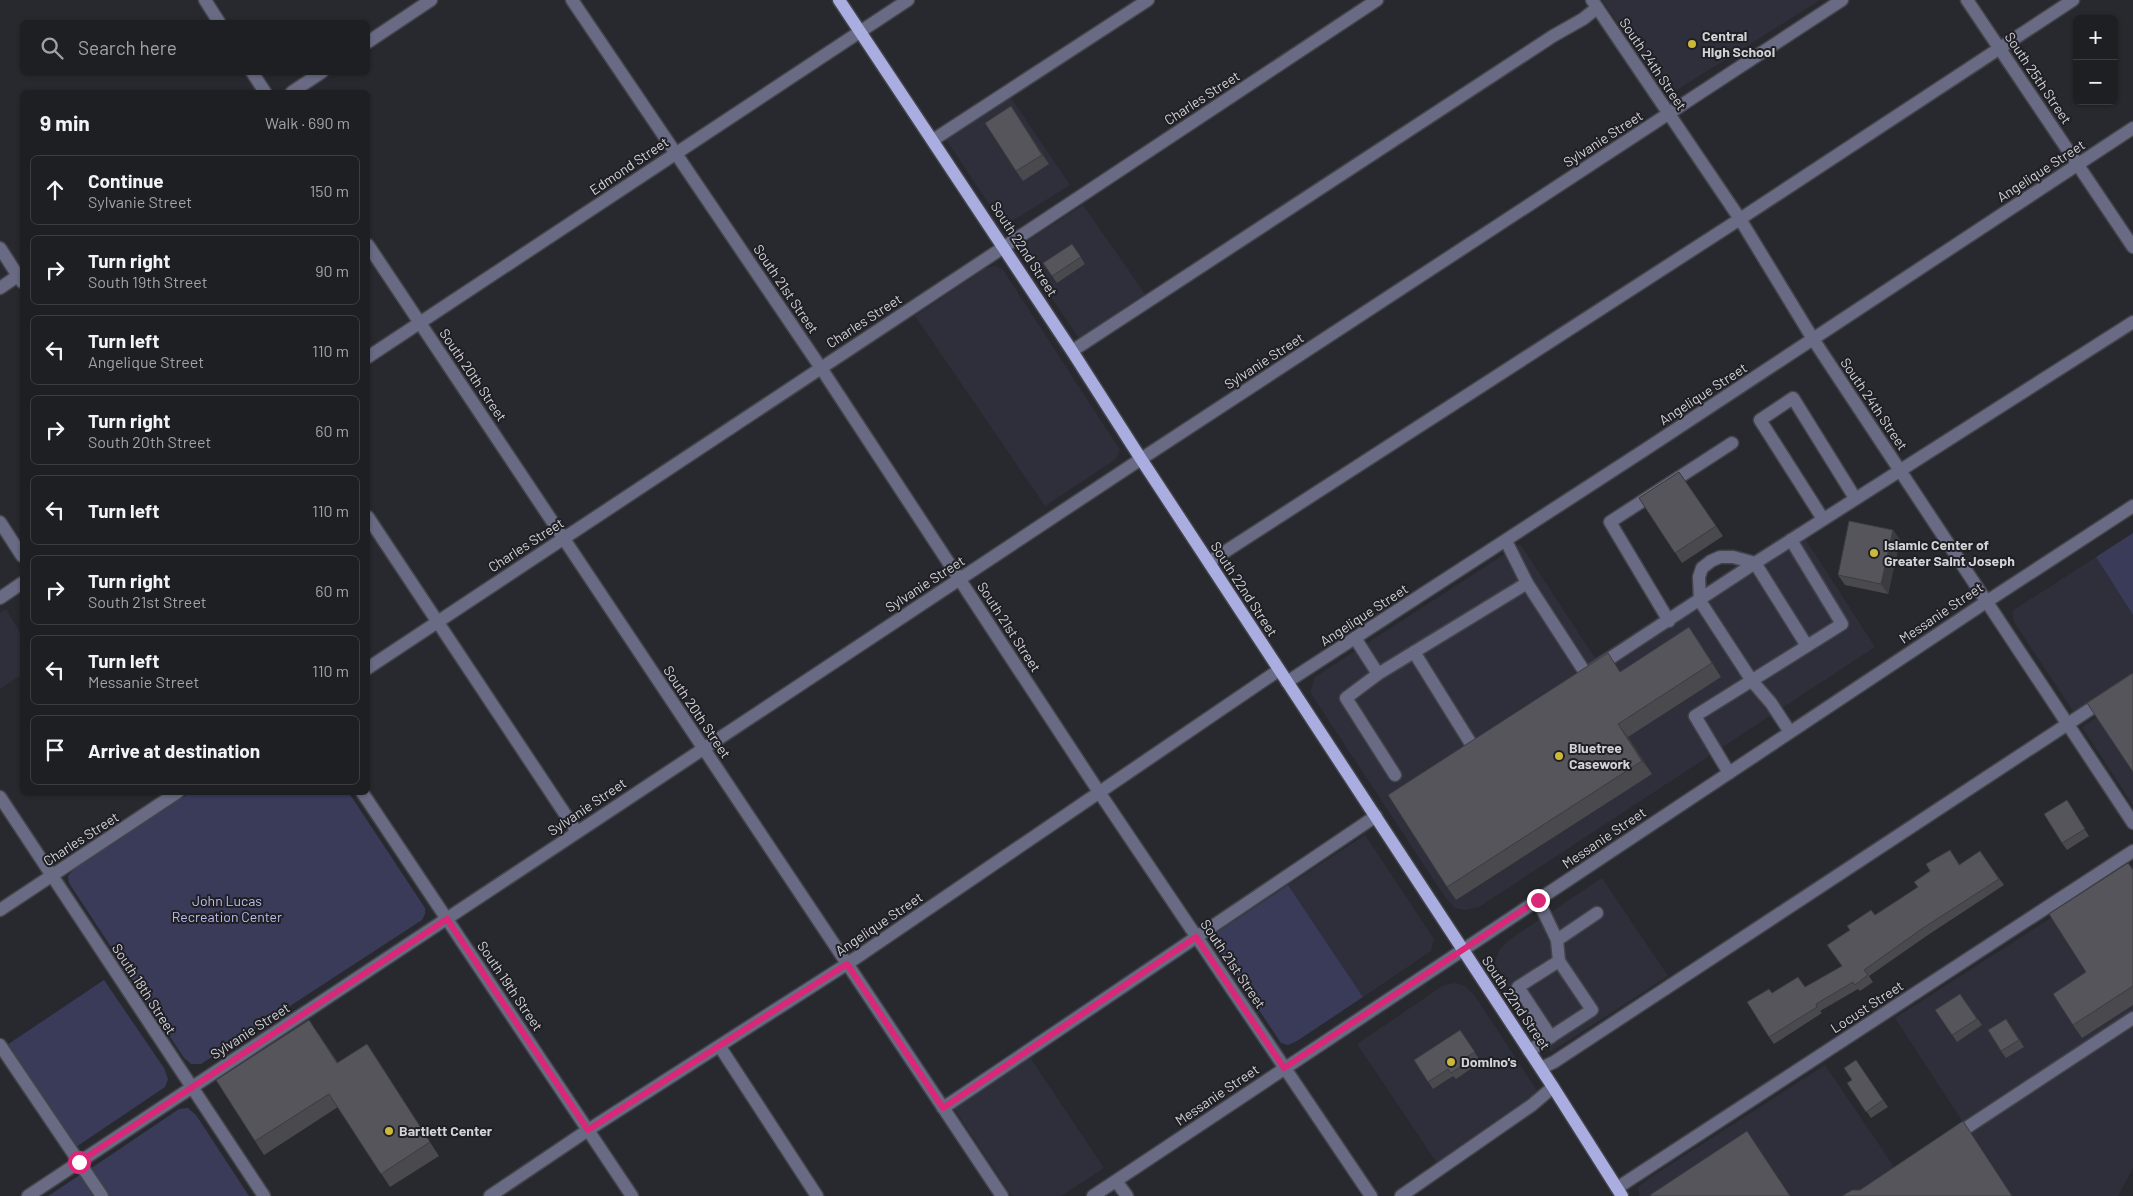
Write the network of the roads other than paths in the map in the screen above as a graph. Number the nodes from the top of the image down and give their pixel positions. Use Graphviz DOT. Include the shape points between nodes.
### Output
graph roads {
  1 [pos="204,0"];
  2 [pos="431,0"];
  3 [pos="572,0"];
  4 [pos="839,0"];
  5 [pos="908,0"];
  6 [pos="1148,0"];
  7 [pos="1377,0"];
  8 [pos="1842,0"];
  9 [pos="1967,0"];
  10 [pos="2073,0"];
  11 [pos="1595,4"];
  12 [pos="218,20"];
  13 [pos="860,32"];
  14 [pos="370,41"];
  15 [pos="2000,48"];
  16 [pos="254,75"];
  17 [pos="318,75"];
  18 [pos="264,90"];
  19 [pos="295,90"];
  20 [pos="1668,114"];
  21 [pos="2133,128"];
  22 [pos="933,140"];
  23 [pos="675,153"];
  24 [pos="2078,165"];
  25 [pos="1740,219"];
  26 [pos="1004,247"];
  27 [pos="0,248"];
  28 [pos="370,248"];
  29 [pos="2133,248"];
  30 [pos="20,276"];
  31 [pos="20,278"];
  32 [pos="0,288"];
  33 [pos="2133,322"];
  34 [pos="420,323"];
  35 [pos="1813,339"];
  36 [pos="1072,351"];
  37 [pos="370,356"];
  38 [pos="821,368"];
  39 [pos="1732,443"];
  40 [pos="1141,459"];
  41 [pos="1900,469"];
  42 [pos="1856,498"];
  43 [pos="2133,506"];
  44 [pos="1823,519"];
  45 [pos="370,520"];
  46 [pos="0,522"];
  47 [pos="563,539"];
  48 [pos="1791,540"];
  49 [pos="1506,541"];
  50 [pos="20,553"];
  51 [pos="1209,562"];
  52 [pos="1755,563"];
  53 [pos="959,579"];
  54 [pos="1527,583"];
  55 [pos="20,584"];
  56 [pos="0,598"];
  57 [pos="1700,601"];
  58 [pos="1986,602"];
  59 [pos="438,621"];
  60 [pos="1669,621"];
  61 [pos="1355,638"];
  62 [pos="1807,646"];
  63 [pos="1414,652"];
  64 [pos="370,667"];
  65 [pos="1279,670"];
  66 [pos="1378,674"];
  67 [pos="1752,681"];
  68 [pos="2133,681"];
  69 [pos="1287,682"];
  70 [pos="2067,724"];
  71 [pos="1790,732"];
  72 [pos="1473,747"];
  73 [pos="703,748"];
  74 [pos="1729,772"];
  75 [pos="1395,775"];
  76 [pos="1099,792"];
  77 [pos="174,795"];
  78 [pos="364,795"];
  79 [pos="0,797"];
  80 [pos="1376,816"];
  81 [pos="2133,823"];
  82 [pos="577,832"];
  83 [pos="2133,851"];
  84 [pos="52,876"];
  85 [pos="1538,900"];
  86 [pos="0,910"];
  87 [pos="1597,913"];
  88 [pos="447,919"];
  89 [pos="1196,937"];
  90 [pos="1557,940"];
  91 [pos="1462,950"];
  92 [pos="1559,961"];
  93 [pos="847,964"];
  94 [pos="2133,1018"];
  95 [pos="1551,1037"];
  96 [pos="0,1045"];
  97 [pos="720,1047"];
  98 [pos="1529,1051"];
  99 [pos="1284,1068"];
  100 [pos="1541,1068"];
  101 [pos="1553,1087"];
  102 [pos="192,1088"];
  103 [pos="943,1108"];
  104 [pos="588,1130"];
  105 [pos="1946,1142"];
  106 [pos="79,1162"];
  107 [pos="1116,1180"];
  108 [pos="1619,1192"];
  109 [pos="28,1196"];
  110 [pos="102,1196"];
  111 [pos="264,1196"];
  112 [pos="490,1196"];
  113 [pos="632,1196"];
  114 [pos="817,1196"];
  115 [pos="1002,1196"];
  116 [pos="1093,1196"];
  117 [pos="1127,1196"];
  118 [pos="1370,1196"];
  119 [pos="1401,1196"];
  1 -- 12 [label="street"];
  2 -- 14 [label="street"];
  3 -- 23 [label="street, South 21st Street"];
  4 -- 13 [label="main road, South 22nd Street"];
  5 -- 13 [label="street, Edmond Street"];
  6 -- 22 [label="street"];
  7 -- 26 [label="street, Charles Street"];
  8 -- 20 [label="street, Sylvanie Street"];
  9 -- 15 [label="street, South 25th Street"];
  10 -- 15 [label="street"];
  11 -- 20 [label="street, South 24th Street"];
  11 -- 36 [label="street" via="1583,19"];
  13 -- 22 [label="main road, South 22nd Street"];
  13 -- 23 [label="street, Edmond Street"];
  15 -- 24 [label="street, South 25th Street"];
  15 -- 25 [label="street"];
  16 -- 18 [label="street"];
  17 -- 19 [label="street"];
  20 -- 25 [label="street, South 24th Street"];
  20 -- 40 [label="street, Sylvanie Street"];
  21 -- 24 [label="street, Angelique Street"];
  22 -- 26 [label="main road, South 22nd Street"];
  23 -- 34 [label="street, Edmond Street"];
  23 -- 38 [label="street, South 21st Street"];
  24 -- 29 [label="street, South 25th Street"];
  24 -- 35 [label="street, Angelique Street"];
  25 -- 35 [label="street, South 24th Street"];
  25 -- 51 [label="street"];
  26 -- 36 [label="main road, South 22nd Street"];
  26 -- 38 [label="street, Charles Street"];
  27 -- 30 [label="street"];
  28 -- 34 [label="street, South 20th Street"];
  31 -- 32 [label="street"];
  33 -- 41 [label="street"];
  34 -- 37 [label="street, Edmond Street"];
  34 -- 47 [label="street, South 20th Street"];
  35 -- 41 [label="street, South 24th Street"];
  35 -- 49 [label="street, Angelique Street"];
  36 -- 40 [label="main road, South 22nd Street"];
  38 -- 47 [label="street, Charles Street"];
  38 -- 53 [label="street, South 21st Street"];
  39 -- 60 [label="street" via="1610,522"];
  40 -- 51 [label="main road, South 22nd Street"];
  40 -- 53 [label="street, Sylvanie Street"];
  41 -- 42 [label="street"];
  41 -- 58 [label="street, South 24th Street"];
  42 -- 44 [label="street"];
  42 -- 44 [label="street" via="1793,398 1760,420"];
  43 -- 58 [label="street, Messanie Street"];
  44 -- 48 [label="street"];
  45 -- 59 [label="street"];
  46 -- 50 [label="street"];
  47 -- 59 [label="street, Charles Street"];
  47 -- 73 [label="street, South 20th Street"];
  48 -- 52 [label="street"];
  48 -- 62 [label="street" via="1842,624"];
  49 -- 54 [label="street"];
  49 -- 61 [label="street, Angelique Street"];
  51 -- 65 [label="main road, South 22nd Street"];
  52 -- 57 [label="street"];
  52 -- 57 [label="street" via="1733,557 1710,561 1698,577"];
  52 -- 62 [label="street"];
  53 -- 73 [label="street, Sylvanie Street"];
  53 -- 76 [label="street, South 21st Street"];
  54 -- 60 [label="street" via="1586,674"];
  54 -- 63 [label="street"];
  55 -- 56 [label="street"];
  57 -- 60 [label="street"];
  57 -- 67 [label="street"];
  58 -- 70 [label="street, South 24th Street"];
  58 -- 71 [label="street, Messanie Street"];
  59 -- 64 [label="street, Charles Street"];
  59 -- 82 [label="street"];
  61 -- 66 [label="street"];
  61 -- 69 [label="street, Angelique Street"];
  62 -- 67 [label="street"];
  63 -- 66 [label="street"];
  63 -- 72 [label="street"];
  65 -- 69 [label="main road, South 22nd Street"];
  65 -- 76 [label="street, Angelique Street"];
  66 -- 75 [label="street" via="1346,698"];
  67 -- 71 [label="street"];
  67 -- 74 [label="street" via="1695,716"];
  68 -- 70 [label="street"];
  69 -- 80 [label="main road, South 22nd Street"];
  70 -- 81 [label="street, South 24th Street"];
  70 -- 100 [label="street"];
  71 -- 74 [label="street, Messanie Street"];
  73 -- 82 [label="street, Sylvanie Street"];
  73 -- 93 [label="street, South 20th Street"];
  74 -- 85 [label="street, Messanie Street"];
  76 -- 89 [label="street, South 21st Street"];
  76 -- 93 [label="street, Angelique Street"];
  77 -- 84 [label="street, Charles Street"];
  78 -- 88 [label="street, South 19th Street"];
  79 -- 84 [label="street, South 18th Street"];
  80 -- 89 [label="street"];
  80 -- 91 [label="main road, South 22nd Street"];
  82 -- 88 [label="street, Sylvanie Street"];
  83 -- 108 [label="street, Locust Street"];
  84 -- 86 [label="street, Charles Street"];
  84 -- 102 [label="street, South 18th Street"];
  85 -- 90 [label="street"];
  85 -- 91 [label="street, Messanie Street"];
  87 -- 90 [label="street"];
  88 -- 102 [label="street, Sylvanie Street"];
  88 -- 104 [label="street, South 19th Street"];
  89 -- 99 [label="street, South 21st Street"];
  89 -- 103 [label="street"];
  90 -- 92 [label="street"];
  91 -- 98 [label="main road, South 22nd Street"];
  91 -- 99 [label="street, Messanie Street"];
  92 -- 95 [label="street" via="1592,1010"];
  92 -- 95 [label="street" via="1518,987"];
  93 -- 97 [label="street, Angelique Street"];
  93 -- 103 [label="street, South 20th Street"];
  94 -- 105 [label="street"];
  95 -- 98 [label="street"];
  96 -- 106 [label="street"];
  97 -- 104 [label="street, Angelique Street"];
  97 -- 114 [label="street"];
  98 -- 100 [label="main road, South 22nd Street"];
  99 -- 107 [label="street, Messanie Street"];
  99 -- 118 [label="street, South 21st Street"];
  100 -- 101 [label="main road, South 22nd Street"];
  101 -- 108 [label="main road, South 22nd Street"];
  101 -- 119 [label="street"];
  102 -- 106 [label="street, Sylvanie Street"];
  102 -- 111 [label="street, South 18th Street"];
  103 -- 115 [label="street, South 20th Street"];
  104 -- 112 [label="street, Angelique Street"];
  104 -- 113 [label="street, South 19th Street"];
  106 -- 109 [label="street, Sylvanie Street"];
  106 -- 110 [label="street"];
  107 -- 116 [label="street, Messanie Street"];
  107 -- 117 [label="street"];
}
